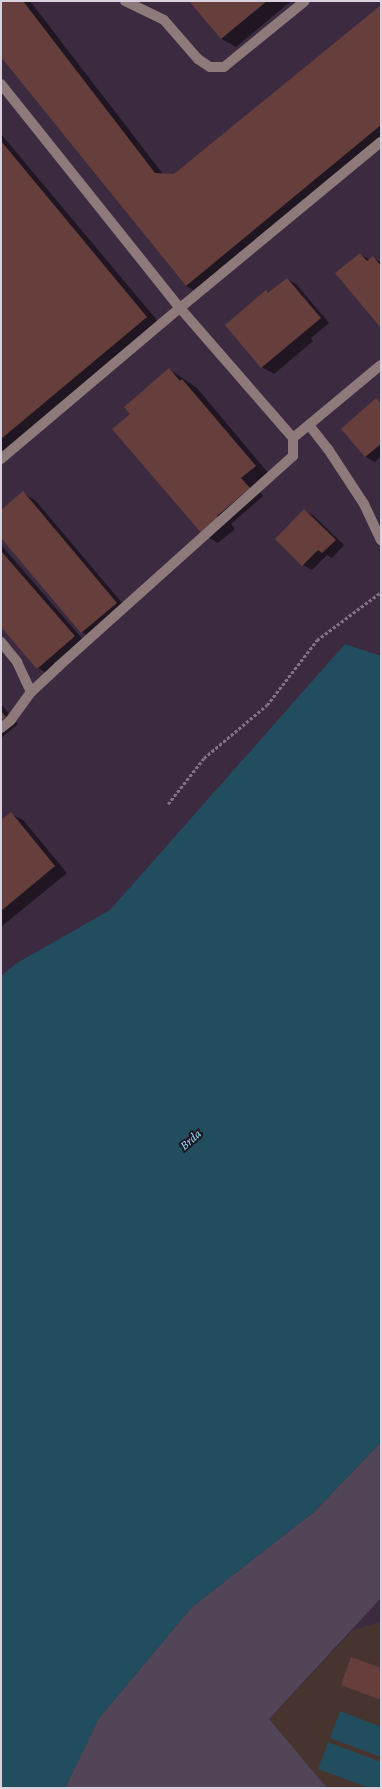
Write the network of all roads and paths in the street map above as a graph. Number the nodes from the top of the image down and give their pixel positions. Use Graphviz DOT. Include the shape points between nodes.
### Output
graph roads {
  1 [pos="125,1"];
  2 [pos="304,1"];
  3 [pos="1,84"];
  4 [pos="381,142"];
  5 [pos="180,308"];
  6 [pos="381,364"];
  7 [pos="309,425"];
  8 [pos="294,438"];
  9 [pos="1,459"];
  10 [pos="381,540"];
  11 [pos="381,592"];
  12 [pos="1,642"];
  13 [pos="31,692"];
  14 [pos="1,728"];
  15 [pos="168,804"];
  1 -- 2 [label="lane" via="164,20 198,59 210,67 224,67"];
  3 -- 5 [label="lane"];
  4 -- 5 [label="lane"];
  5 -- 8 [label="lane"];
  5 -- 9 [label="lane"];
  6 -- 7 [label="lane"];
  7 -- 8 [label="lane"];
  7 -- 10 [label="lane" via="364,504"];
  8 -- 13 [label="lane" via="293,456"];
  11 -- 15 [label="path" via="317,640 267,705 204,758"];
  12 -- 13 [label="lane" via="17,662"];
  13 -- 14 [label="lane" via="11,720"];
}
